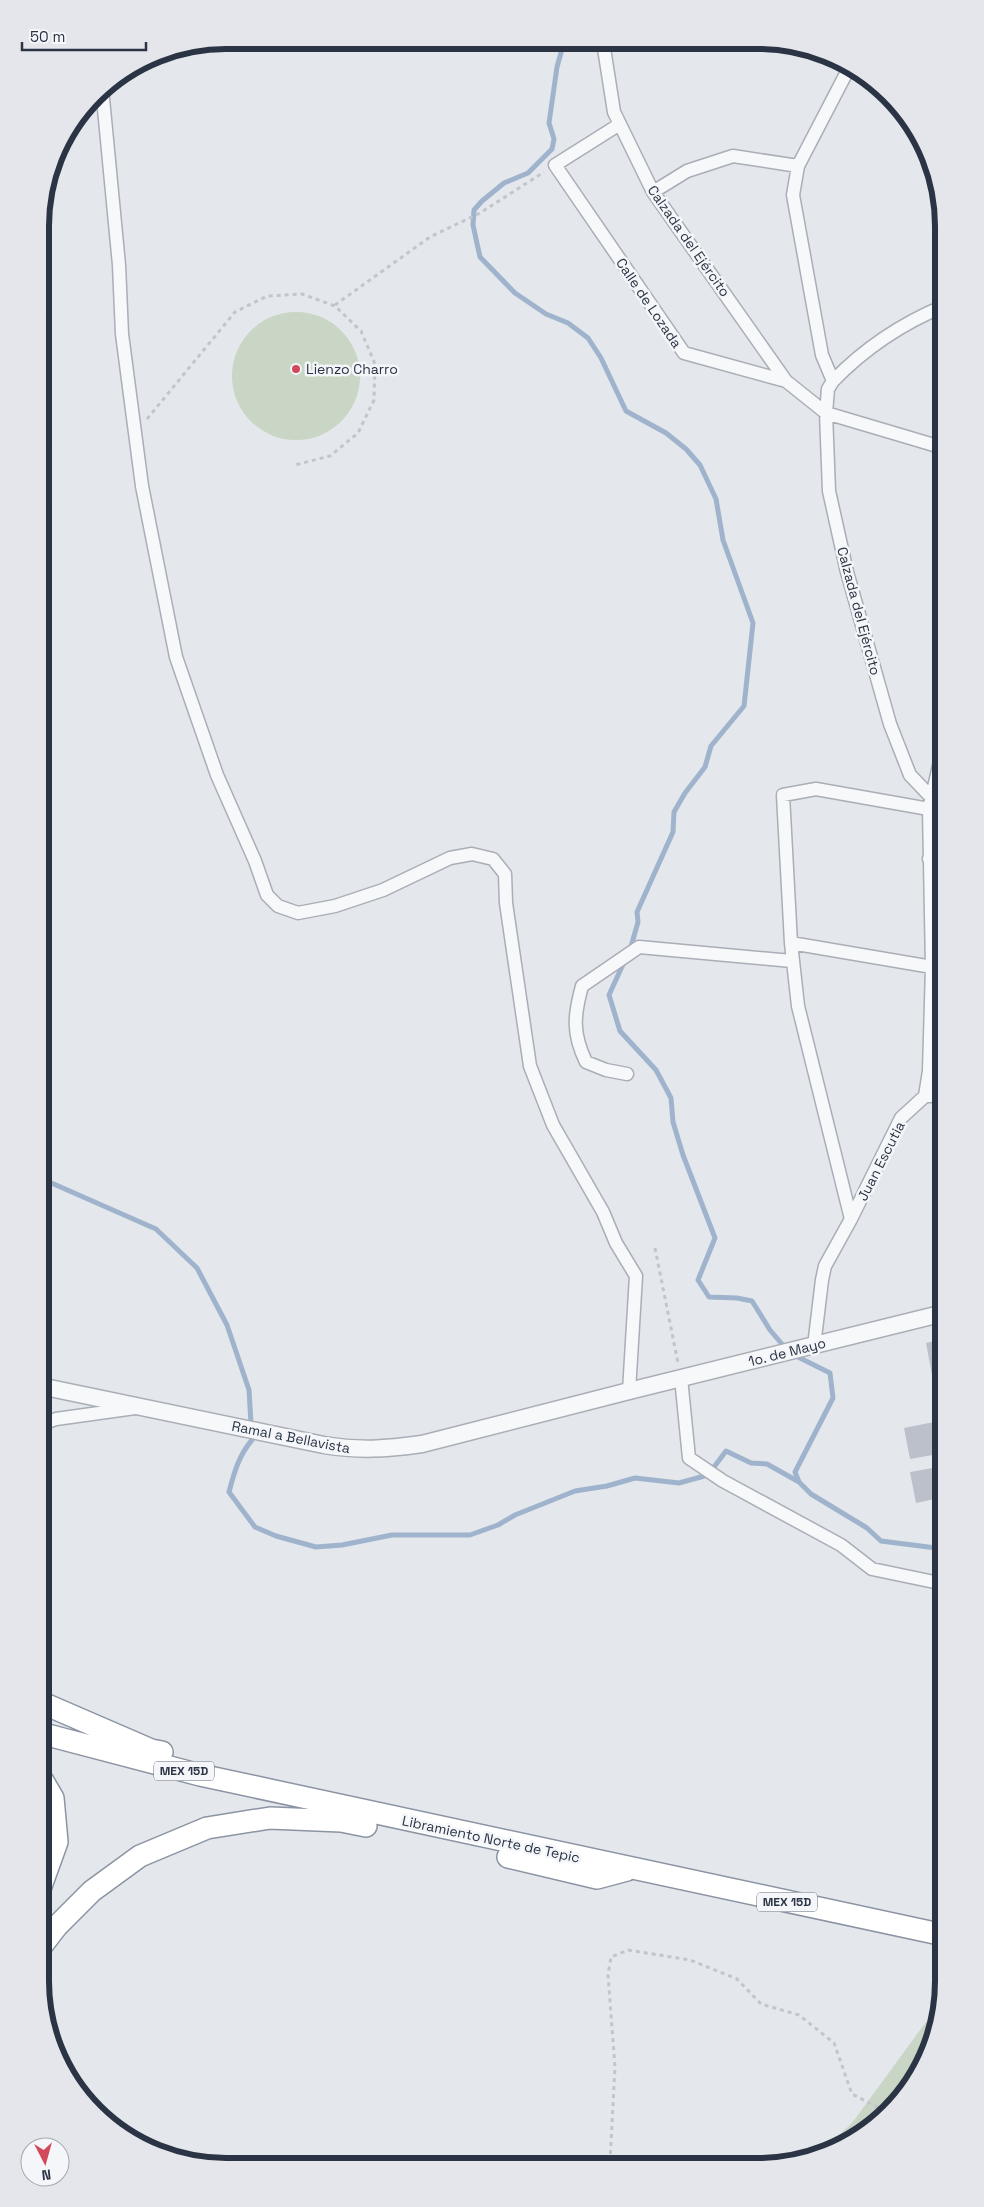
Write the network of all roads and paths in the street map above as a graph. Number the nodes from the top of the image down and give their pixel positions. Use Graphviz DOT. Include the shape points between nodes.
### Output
graph roads {
  1 [pos="604,49"];
  2 [pos="847,73"];
  3 [pos="103,99"];
  4 [pos="620,124"];
  5 [pos="555,165"];
  6 [pos="798,166"];
  7 [pos="653,192"];
  8 [pos="335,306"];
  9 [pos="935,311"];
  10 [pos="786,381"];
  11 [pos="833,381"];
  12 [pos="826,413"];
  13 [pos="134,434"];
  14 [pos="935,445"];
  15 [pos="295,466"];
  16 [pos="935,801"];
  17 [pos="928,860"];
  18 [pos="935,860"];
  19 [pos="791,943"];
  20 [pos="792,961"];
  21 [pos="932,967"];
  22 [pos="627,1074"];
  23 [pos="925,1096"];
  24 [pos="935,1096"];
  25 [pos="851,1219"];
  26 [pos="656,1248"];
  27 [pos="935,1315"];
  28 [pos="814,1346"];
  29 [pos="681,1378"];
  30 [pos="49,1388"];
  31 [pos="629,1390"];
  32 [pos="142,1407"];
  33 [pos="49,1422"];
  34 [pos="935,1582"];
  35 [pos="49,1706"];
  36 [pos="49,1735"];
  37 [pos="49,1791"];
  38 [pos="330,1803"];
  39 [pos="49,1866"];
  40 [pos="630,1869"];
  41 [pos="935,1933"];
  42 [pos="49,1936"];
  43 [pos="880,2109"];
  44 [pos="610,2158"];
  1 -- 4 [label="street, Calzada del Ejército" via="614,112"];
  2 -- 6 [label="street"];
  3 -- 13 [label="street" via="119,265 122,334"];
  4 -- 5 [label="street"];
  4 -- 7 [label="street, Calzada del Ejército"];
  5 -- 8 [label="path" via="480,214 430,237"];
  5 -- 10 [label="street, Calle de Lozada" via="684,353"];
  6 -- 7 [label="street" via="733,156 687,171"];
  6 -- 11 [label="street" via="793,194 822,355"];
  7 -- 10 [label="street, Calzada del Ejército"];
  8 -- 13 [label="path" via="302,294 267,296 235,312"];
  8 -- 15 [label="path" via="361,330 365,339 375,364 374,400 358,433 330,456"];
  9 -- 11 [label="street" via="876,344"];
  10 -- 12 [label="street, Calzada del Ejército"];
  11 -- 12 [label="street, Calzada del Ejército" via="828,388"];
  12 -- 14 [label="street"];
  12 -- 16 [label="street, Calzada del Ejército" via="829,490 847,572 890,724 910,775"];
  13 -- 31 [label="street" via="176,657 217,775 267,895 278,906 298,913 335,906 383,890 450,858 472,854 493,859 505,874 506,903 530,1066 553,1125 636,1276"];
  16 -- 17 [label="street"];
  16 -- 19 [label="street" via="816,789 782,795"];
  17 -- 18 [label="street"];
  17 -- 21 [label="street"];
  19 -- 20 [label="street"];
  19 -- 21 [label="street"];
  20 -- 22 [label="street" via="639,947 582,986 574,1015 577,1045 586,1062"];
  20 -- 25 [label="street" via="798,1006"];
  21 -- 23 [label="street" via="929,1071"];
  23 -- 24 [label="street"];
  23 -- 25 [label="street, Juan Escutia" via="902,1118"];
  25 -- 28 [label="street, Juan Escutia" via="825,1266"];
  26 -- 29 [label="path"];
  27 -- 28 [label="street, 1o. de Mayo"];
  28 -- 29 [label="street, 1o. de Mayo"];
  29 -- 31 [label="street, 1o. de Mayo"];
  29 -- 34 [label="street" via="689,1458 723,1481 841,1544 872,1569"];
  30 -- 32 [label="street, Ramal a Bellavista"];
  31 -- 32 [label="street, Ramal a Bellavista" via="422,1444 390,1449 356,1450"];
  32 -- 33 [label="street"];
  35 -- 38 [label="highway" via="151,1750 315,1790"];
  36 -- 38 [label="highway, Libramiento Norte de Tepic / MEX 15D" via="200,1775"];
  37 -- 39 [label="highway" via="53,1798 58,1842"];
  38 -- 40 [label="highway, Libramiento Norte de Tepic / MEX 15D"];
  40 -- 41 [label="highway, Libramiento Norte de Tepic / MEX 15D"];
  40 -- 42 [label="highway" via="597,1878 341,1821 270,1818 207,1828 140,1856 92,1891"];
  43 -- 44 [label="path" via="852,2094 834,2043 799,2015 761,2004 737,1979 690,1960 628,1950 612,1957 608,1975 615,2067"];
}
